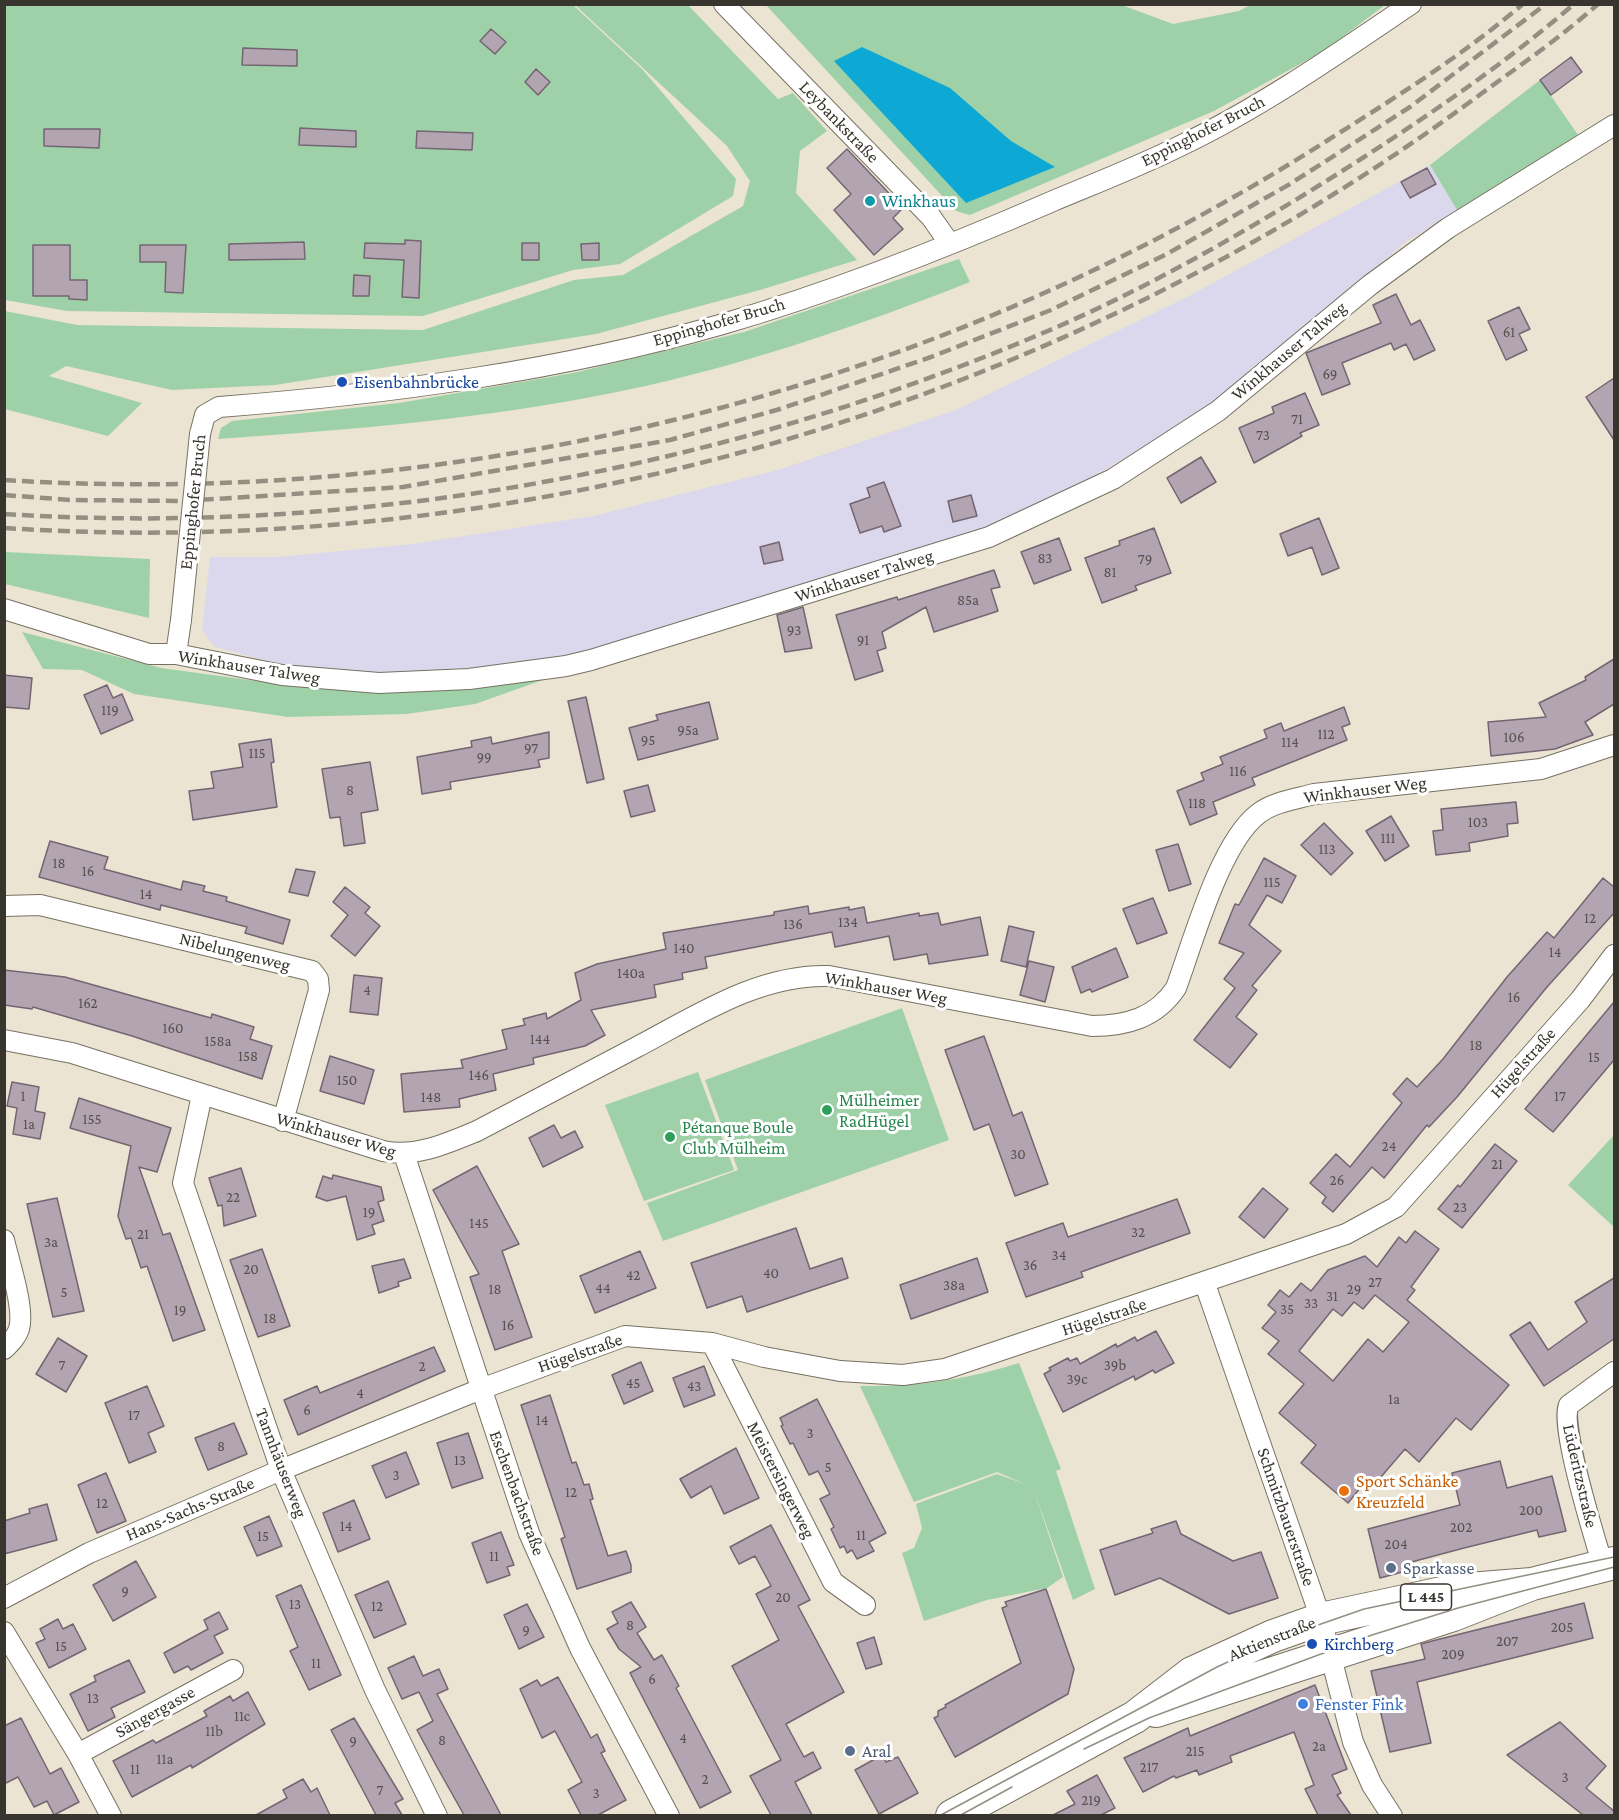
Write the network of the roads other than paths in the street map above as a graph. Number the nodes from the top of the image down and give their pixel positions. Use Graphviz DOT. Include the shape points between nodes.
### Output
graph roads {
  1 [pos="724,4"];
  2 [pos="1411,4"];
  3 [pos="1614,125"];
  4 [pos="950,244"];
  5 [pos="4,609"];
  6 [pos="176,654"];
  7 [pos="1614,745"];
  8 [pos="4,906"];
  9 [pos="1614,955"];
  10 [pos="4,1040"];
  11 [pos="202,1095"];
  12 [pos="283,1121"];
  13 [pos="404,1154"];
  14 [pos="4,1240"];
  15 [pos="1205,1284"];
  16 [pos="712,1343"];
  17 [pos="4,1349"];
  18 [pos="1614,1372"];
  19 [pos="481,1389"];
  20 [pos="281,1470"];
  21 [pos="1609,1565"];
  22 [pos="1532,1584"];
  23 [pos="4,1598"];
  24 [pos="865,1605"];
  25 [pos="1321,1619"];
  26 [pos="4,1632"];
  27 [pos="1331,1654"];
  28 [pos="233,1670"];
  29 [pos="1135,1717"];
  30 [pos="78,1754"];
  31 [pos="111,1815"];
  32 [pos="438,1815"];
  33 [pos="669,1815"];
  34 [pos="952,1815"];
  35 [pos="1392,1815"];
  1 -- 4 [label="street, Leybankstraße" via="932,216"];
  2 -- 4 [label="street, Eppinghofer Bruch" via="1293,83 1182,146"];
  3 -- 6 [label="street, Winkhauser Talweg" via="1448,228 1370,285 1218,411 1113,479 989,537 566,666 469,680 379,683 282,675"];
  4 -- 6 [label="street, Eppinghofer Bruch, bridge" via="711,327 629,347 495,374 342,397 219,407 205,415 200,434"];
  5 -- 6 [label="street, Winkhauser Talweg" via="149,654"];
  7 -- 13 [label="street, Winkhauser Weg" via="1541,769 1314,794 1259,813 1237,839 1221,867 1176,988 1168,1000 1135,1022 1092,1026 829,976 787,978 718,1004 477,1131"];
  8 -- 12 [label="street, Nibelungenweg" via="39,905 312,971 320,990"];
  9 -- 15 [label="street, Hügelstraße" via="1580,1000 1396,1207 1346,1234"];
  10 -- 11 [label="street, Winkhauser Weg" via="72,1053"];
  11 -- 12 [label="street, Winkhauser Weg"];
  11 -- 20 [label="street, Tannhäuserweg" via="183,1183"];
  12 -- 13 [label="street, Winkhauser Weg"];
  13 -- 19 [label="street, Eschenbachstraße"];
  14 -- 17 [label="street" via="20,1315 14,1340"];
  15 -- 16 [label="street, Hügelstraße" via="945,1369 903,1375 840,1371"];
  15 -- 25 [label="street, Schmitzbauerstraße"];
  16 -- 19 [label="street, Hügelstraße" via="625,1335"];
  16 -- 24 [label="street, Meistersingerweg" via="833,1582"];
  18 -- 21 [label="street, Lüderitzstraße" via="1566,1410 1569,1439"];
  19 -- 20 [label="street, Hans-Sachs-Straße"];
  19 -- 33 [label="street, Eschenbachstraße" via="534,1544 580,1647"];
  20 -- 23 [label="street, Hans-Sachs-Straße" via="89,1553"];
  20 -- 32 [label="street, Tannhäuserweg" via="375,1690"];
  21 -- 22 [label="main road, Aktienstraße / L 445"];
  22 -- 25 [label="main road, Aktienstraße / L 445" via="1456,1590"];
  22 -- 27 [label="main road, Aktienstraße / L 445" via="1453,1615"];
  25 -- 27 [label="street, Schmitzbauerstraße"];
  25 -- 29 [label="main road, Aktienstraße / L 445" via="1192,1673"];
  26 -- 30 [label="street"];
  27 -- 29 [label="main road, Aktienstraße / L 445"];
  27 -- 35 [label="street, Schmitzbauerstraße" via="1362,1766"];
  28 -- 30 [label="street, Sängergasse"];
  29 -- 34 [label="main road, Aktienstraße / L 445"];
  30 -- 31 [label="street"];
}
